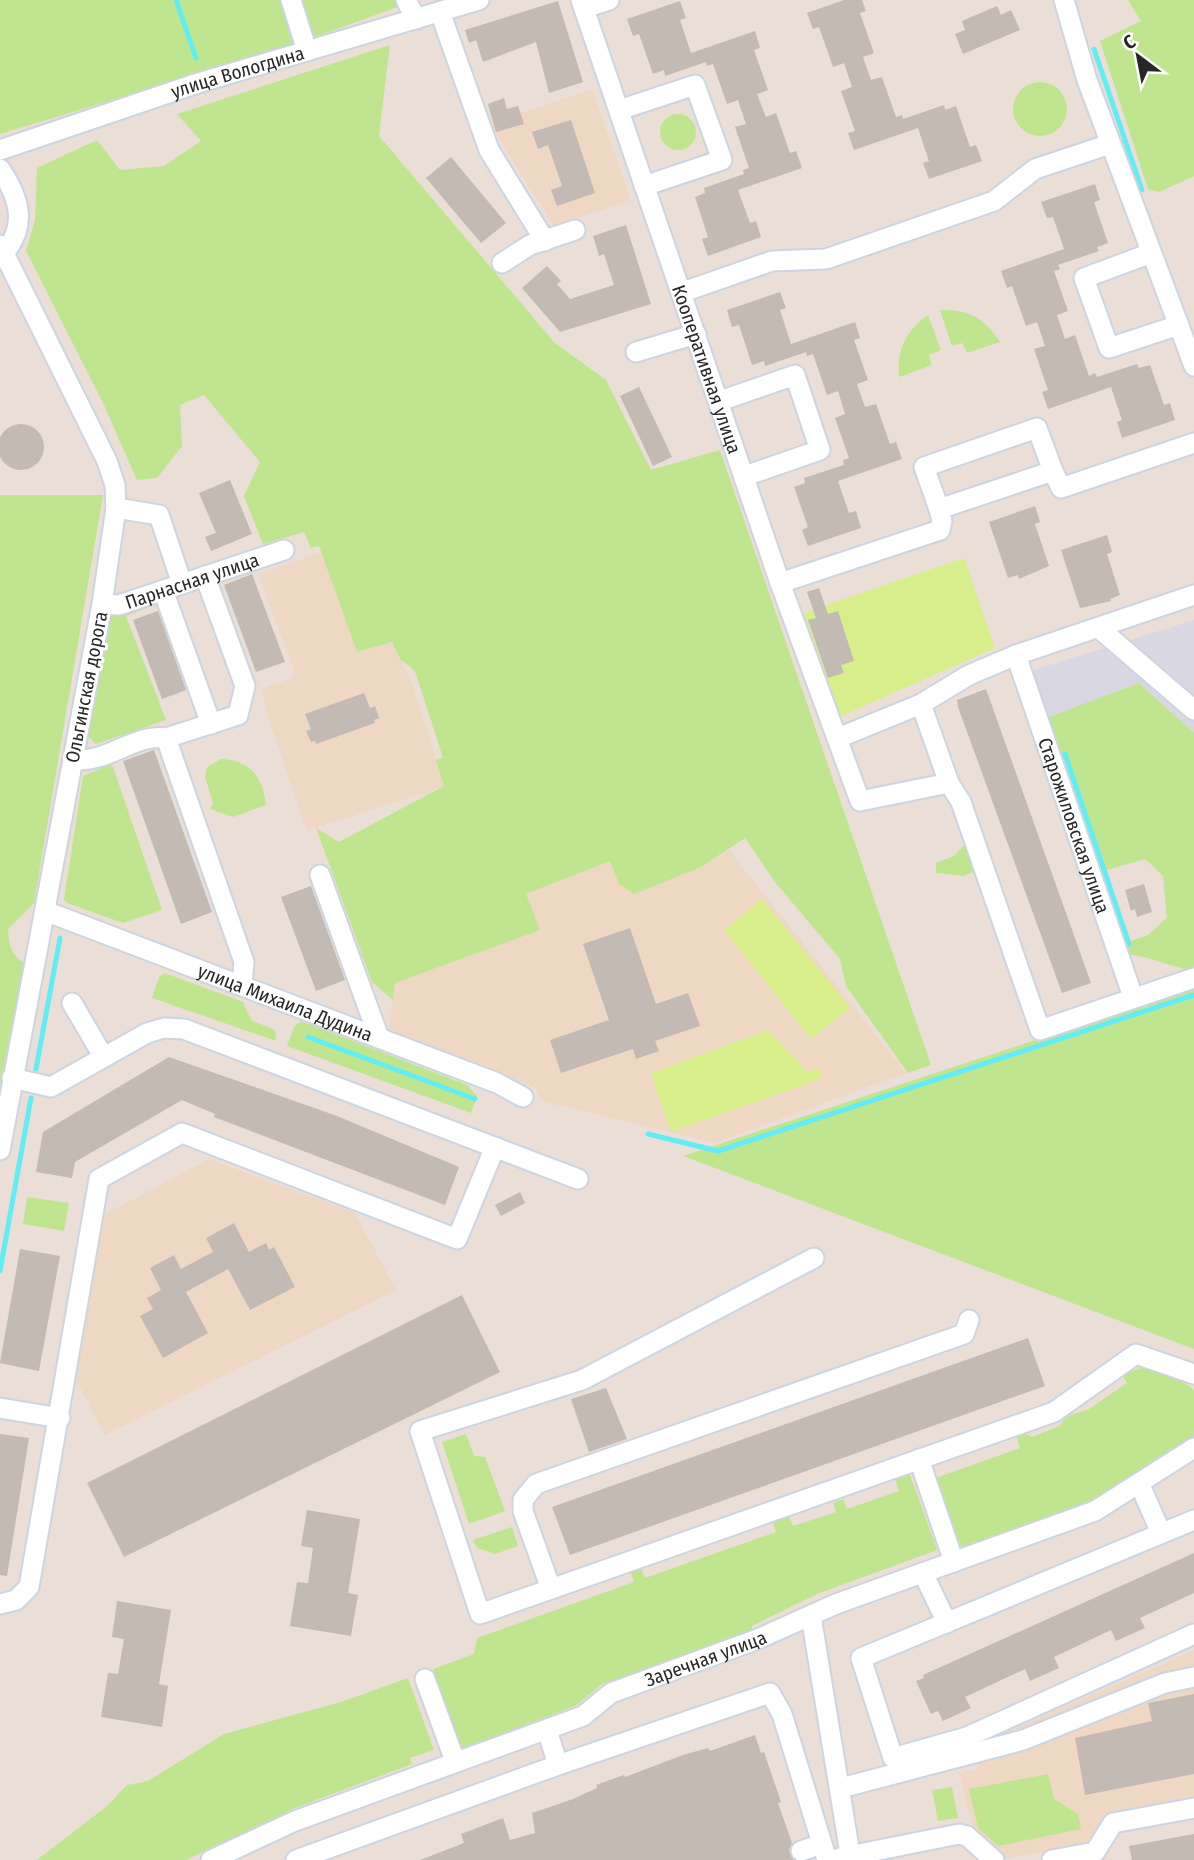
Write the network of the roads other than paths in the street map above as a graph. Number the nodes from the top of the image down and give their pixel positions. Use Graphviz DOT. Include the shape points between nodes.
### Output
graph roads {
  1 [pos="291,0"];
  2 [pos="406,0"];
  3 [pos="478,0"];
  4 [pos="609,0"];
  5 [pos="1065,0"];
  6 [pos="583,4"];
  7 [pos="440,12"];
  8 [pos="416,19"];
  9 [pos="307,51"];
  10 [pos="618,110"];
  11 [pos="1111,144"];
  12 [pos="0,150"];
  13 [pos="0,169"];
  14 [pos="644,186"];
  15 [pos="575,230"];
  16 [pos="545,241"];
  17 [pos="2,249"];
  18 [pos="1152,253"];
  19 [pos="502,263"];
  20 [pos="682,292"];
  21 [pos="1178,325"];
  22 [pos="696,334"];
  23 [pos="636,352"];
  24 [pos="1194,366"];
  25 [pos="720,401"];
  26 [pos="1194,443"];
  27 [pos="1053,471"];
  28 [pos="745,476"];
  29 [pos="116,508"];
  30 [pos="939,509"];
  31 [pos="284,550"];
  32 [pos="205,576"];
  33 [pos="780,583"];
  34 [pos="172,587"];
  35 [pos="1194,595"];
  36 [pos="102,604"];
  37 [pos="1100,628"];
  38 [pos="1016,655"];
  39 [pos="921,704"];
  40 [pos="1194,710"];
  41 [pos="211,724"];
  42 [pos="166,738"];
  43 [pos="838,738"];
  44 [pos="73,759"];
  45 [pos="949,783"];
  46 [pos="320,875"];
  47 [pos="46,911"];
  48 [pos="1194,978"];
  49 [pos="242,983"];
  50 [pos="1133,997"];
  51 [pos="365,999"];
  52 [pos="72,1003"];
  53 [pos="336,1020"];
  54 [pos="379,1038"];
  55 [pos="103,1056"];
  56 [pos="12,1078"];
  57 [pos="523,1097"];
  58 [pos="495,1147"];
  59 [pos="0,1150"];
  60 [pos="578,1179"];
  61 [pos="814,1258"];
  62 [pos="969,1320"];
  63 [pos="1194,1374"];
  64 [pos="0,1408"];
  65 [pos="60,1418"];
  66 [pos="1194,1448"];
  67 [pos="919,1459"];
  68 [pos="1140,1485"];
  69 [pos="1194,1520"];
  70 [pos="1161,1533"];
  71 [pos="954,1562"];
  72 [pos="923,1573"];
  73 [pos="551,1589"];
  74 [pos="1,1614"];
  75 [pos="811,1616"];
  76 [pos="947,1623"];
  77 [pos="1194,1634"];
  78 [pos="1194,1677"];
  79 [pos="425,1679"];
  80 [pos="1044,1702"];
  81 [pos="1050,1729"];
  82 [pos="547,1730"];
  83 [pos="455,1761"];
  84 [pos="558,1765"];
  85 [pos="841,1788"];
  86 [pos="1194,1808"];
  87 [pos="801,1852"];
  88 [pos="837,1856"];
  89 [pos="211,1860"];
  90 [pos="296,1860"];
  91 [pos="994,1860"];
  92 [pos="1052,1860"];
  1 -- 9 [label="street"];
  2 -- 8 [label="street"];
  3 -- 7 [label="street, улица Вологдина"];
  4 -- 6 [label="street"];
  5 -- 11 [label="street"];
  6 -- 10 [label="street, Кооперативная улица"];
  7 -- 8 [label="street, улица Вологдина"];
  7 -- 16 [label="street" via="489,150"];
  8 -- 9 [label="street, улица Вологдина"];
  9 -- 12 [label="street, улица Вологдина"];
  10 -- 14 [label="street, Кооперативная улица"];
  10 -- 14 [label="street" via="695,85 722,160"];
  11 -- 18 [label="street"];
  11 -- 20 [label="street" via="1035,169 994,201 826,260 772,261"];
  13 -- 17 [label="street" via="20,212 19,230"];
  14 -- 20 [label="street, Кооперативная улица"];
  15 -- 16 [label="street"];
  16 -- 19 [label="street"];
  17 -- 29 [label="street, Ольгинская дорога" via="107,461"];
  18 -- 21 [label="street"];
  18 -- 21 [label="street" via="1084,278 1109,348"];
  20 -- 22 [label="street, Кооперативная улица"];
  21 -- 24 [label="street"];
  22 -- 23 [label="street"];
  22 -- 25 [label="street, Кооперативная улица"];
  25 -- 28 [label="street, Кооперативная улица"];
  25 -- 28 [label="street" via="795,375 820,450"];
  26 -- 27 [label="street" via="1061,488"];
  27 -- 30 [label="street"];
  27 -- 30 [label="street" via="1038,428 924,467"];
  28 -- 33 [label="street, Кооперативная улица"];
  29 -- 34 [label="street" via="159,515"];
  29 -- 36 [label="street, Ольгинская дорога"];
  30 -- 33 [label="street" via="940,530"];
  31 -- 32 [label="street, Парнасная улица"];
  32 -- 34 [label="street, Парнасная улица"];
  32 -- 41 [label="street" via="245,686 238,715"];
  33 -- 43 [label="street, Кооперативная улица"];
  34 -- 36 [label="street, Парнасная улица" via="119,605"];
  34 -- 41 [label="street"];
  35 -- 37 [label="street"];
  36 -- 44 [label="street, Ольгинская дорога"];
  37 -- 38 [label="street"];
  37 -- 40 [label="street"];
  38 -- 39 [label="street" via="969,675"];
  38 -- 50 [label="street, Старожиловская улица"];
  39 -- 43 [label="street"];
  39 -- 45 [label="street"];
  41 -- 42 [label="street"];
  42 -- 44 [label="street" via="153,736 90,760"];
  42 -- 49 [label="street" via="244,962"];
  43 -- 45 [label="street, Кооперативная улица" via="860,801"];
  44 -- 47 [label="street, Ольгинская дорога"];
  45 -- 50 [label="street" via="961,802 1040,1030"];
  46 -- 51 [label="street"];
  47 -- 49 [label="street, улица Михаила Дудина"];
  47 -- 56 [label="street, Ольгинская дорога"];
  48 -- 50 [label="street"];
  49 -- 53 [label="street, улица Михаила Дудина"];
  51 -- 53 [label="street" via="358,1011"];
  51 -- 54 [label="street"];
  52 -- 55 [label="street"];
  53 -- 54 [label="street, улица Михаила Дудина"];
  54 -- 57 [label="street, улица Михаила Дудина"];
  55 -- 56 [label="street" via="51,1087"];
  55 -- 58 [label="street" via="147,1032 184,1029"];
  56 -- 59 [label="street, Ольгинская дорога"];
  58 -- 60 [label="street"];
  58 -- 65 [label="street" via="457,1239 182,1133 99,1179"];
  61 -- 73 [label="street" via="547,1399 420,1430 480,1614"];
  62 -- 73 [label="street" via="964,1334 536,1484 523,1500 523,1511"];
  63 -- 67 [label="street" via="1136,1354 1054,1412"];
  64 -- 65 [label="street"];
  65 -- 74 [label="street" via="29,1587"];
  66 -- 68 [label="street, Заречная улица"];
  67 -- 71 [label="street"];
  67 -- 73 [label="street"];
  68 -- 70 [label="street"];
  68 -- 71 [label="street, Заречная улица" via="1095,1511"];
  69 -- 70 [label="street"];
  70 -- 76 [label="street"];
  71 -- 72 [label="street, Заречная улица"];
  72 -- 75 [label="street, Заречная улица"];
  72 -- 76 [label="street"];
  75 -- 82 [label="street, Заречная улица" via="611,1693 583,1716"];
  75 -- 85 [label="street"];
  76 -- 80 [label="street" via="861,1658 893,1758 957,1741"];
  77 -- 80 [label="street"];
  78 -- 81 [label="street" via="1165,1683"];
  79 -- 83 [label="street"];
  80 -- 81 [label="street"];
  81 -- 85 [label="street" via="975,1755"];
  82 -- 83 [label="street, Заречная улица"];
  82 -- 84 [label="street"];
  83 -- 89 [label="street, Заречная улица" via="295,1821"];
  84 -- 88 [label="street" via="770,1693"];
  84 -- 90 [label="street"];
  85 -- 88 [label="street"];
  86 -- 92 [label="street" via="1113,1823 1095,1852"];
  87 -- 88 [label="street"];
  88 -- 91 [label="street" via="960,1834"];
}
